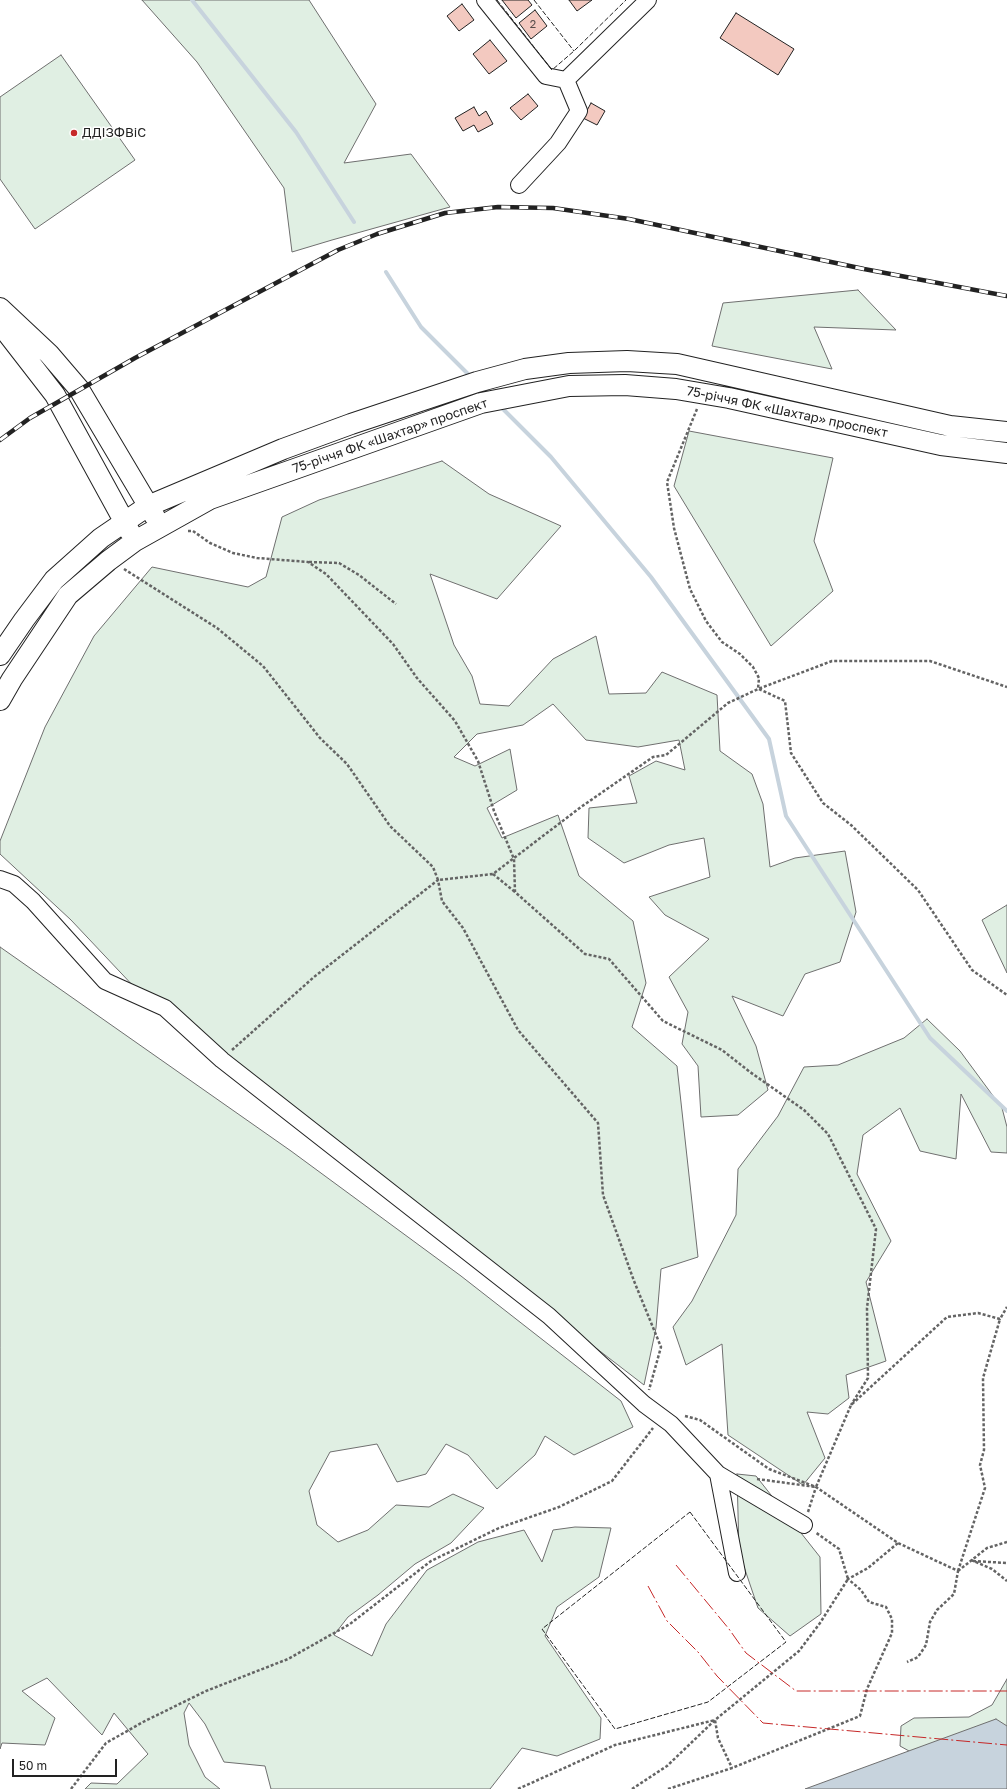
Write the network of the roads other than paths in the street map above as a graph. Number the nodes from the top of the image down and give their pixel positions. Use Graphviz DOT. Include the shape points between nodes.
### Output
graph roads {
  1 [pos="485,0"];
  2 [pos="648,0"];
  3 [pos="566,80"];
  4 [pos="519,185"];
  5 [pos="0,308"];
  6 [pos="0,324"];
  7 [pos="1007,432"];
  8 [pos="1007,453"];
  9 [pos="148,506"];
  10 [pos="124,521"];
  11 [pos="160,526"];
  12 [pos="135,541"];
  13 [pos="0,655"];
  14 [pos="0,700"];
  15 [pos="0,879"];
  16 [pos="718,1474"];
  17 [pos="804,1524"];
  18 [pos="736,1573"];
  1 -- 3 [label="street" via="546,76"];
  2 -- 3 [label="street"];
  3 -- 4 [label="street" via="579,111 558,143"];
  5 -- 9 [label="main road" via="49,354 79,389"];
  6 -- 10 [label="main road" via="55,395"];
  7 -- 9 [label="main road, 75-річчя ФК «Шахтар» проспект" via="950,426 677,364 627,361 568,363 525,369 470,384 351,424 283,449"];
  8 -- 11 [label="main road, 75-річчя ФК «Шахтар» проспект" via="941,445 729,398 676,389 625,385 569,386 481,403 210,499"];
  9 -- 10 [label="main road, 75-річчя ФК «Шахтар» проспект"];
  9 -- 11 [label="main road"];
  10 -- 12 [label="main road"];
  10 -- 13 [label="main road, 75-річчя ФК «Шахтар» проспект" via="54,580"];
  11 -- 12 [label="main road, 75-річчя ФК «Шахтар» проспект"];
  12 -- 14 [label="main road, 75-річчя ФК «Шахтар» проспект" via="68,595"];
  15 -- 16 [label="street" via="14,884 33,901 105,981 165,1008 222,1060 549,1316 644,1404 672,1424"];
  16 -- 17 [label="street"];
  16 -- 18 [label="street"];
}
